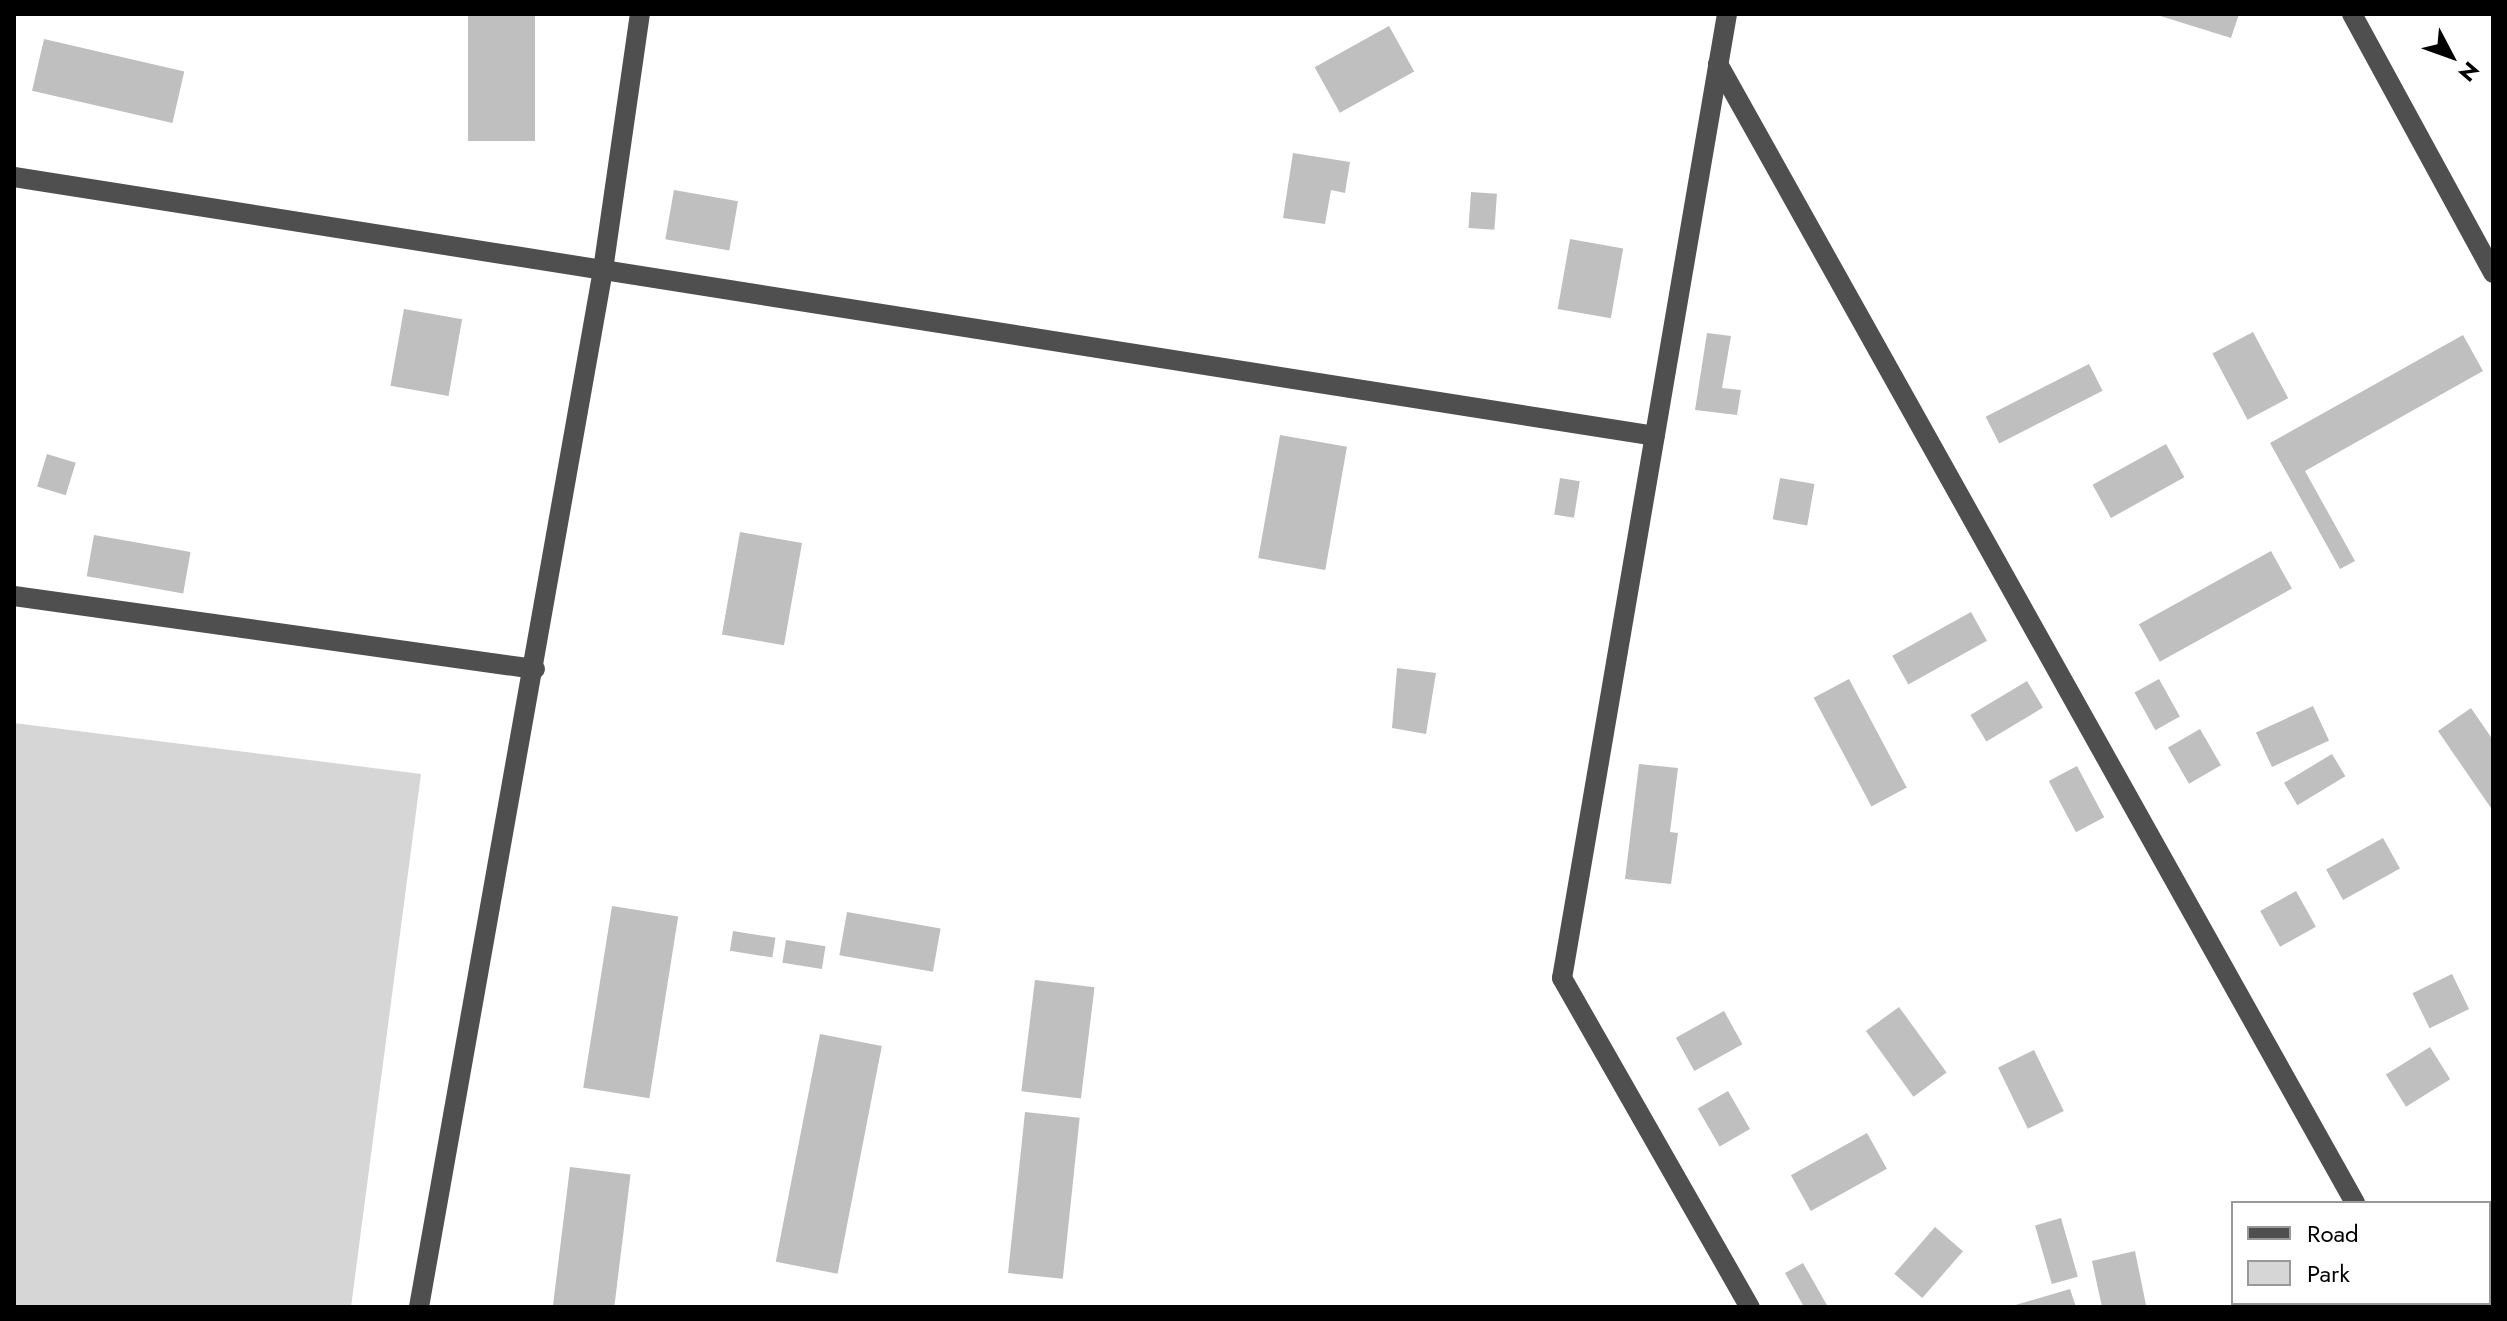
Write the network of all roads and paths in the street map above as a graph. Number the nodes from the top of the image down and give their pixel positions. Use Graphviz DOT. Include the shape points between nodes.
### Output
graph roads {
  1 [pos="640,14"];
  2 [pos="1727,14"];
  3 [pos="2352,14"];
  4 [pos="1718,64"];
  5 [pos="14,177"];
  6 [pos="603,270"];
  7 [pos="2493,273"];
  8 [pos="1655,436"];
  9 [pos="14,596"];
  10 [pos="535,669"];
  11 [pos="2354,1201"];
  12 [pos="419,1307"];
  13 [pos="1750,1307"];
  1 -- 6 [label="street"];
  2 -- 4 [label="street"];
  3 -- 7 [label="street"];
  4 -- 8 [label="street"];
  4 -- 11 [label="street"];
  5 -- 6 [label="street"];
  6 -- 8 [label="street"];
  6 -- 10 [label="street"];
  8 -- 13 [label="street" via="1562,978"];
  9 -- 10 [label="street"];
  10 -- 12 [label="street"];
}
